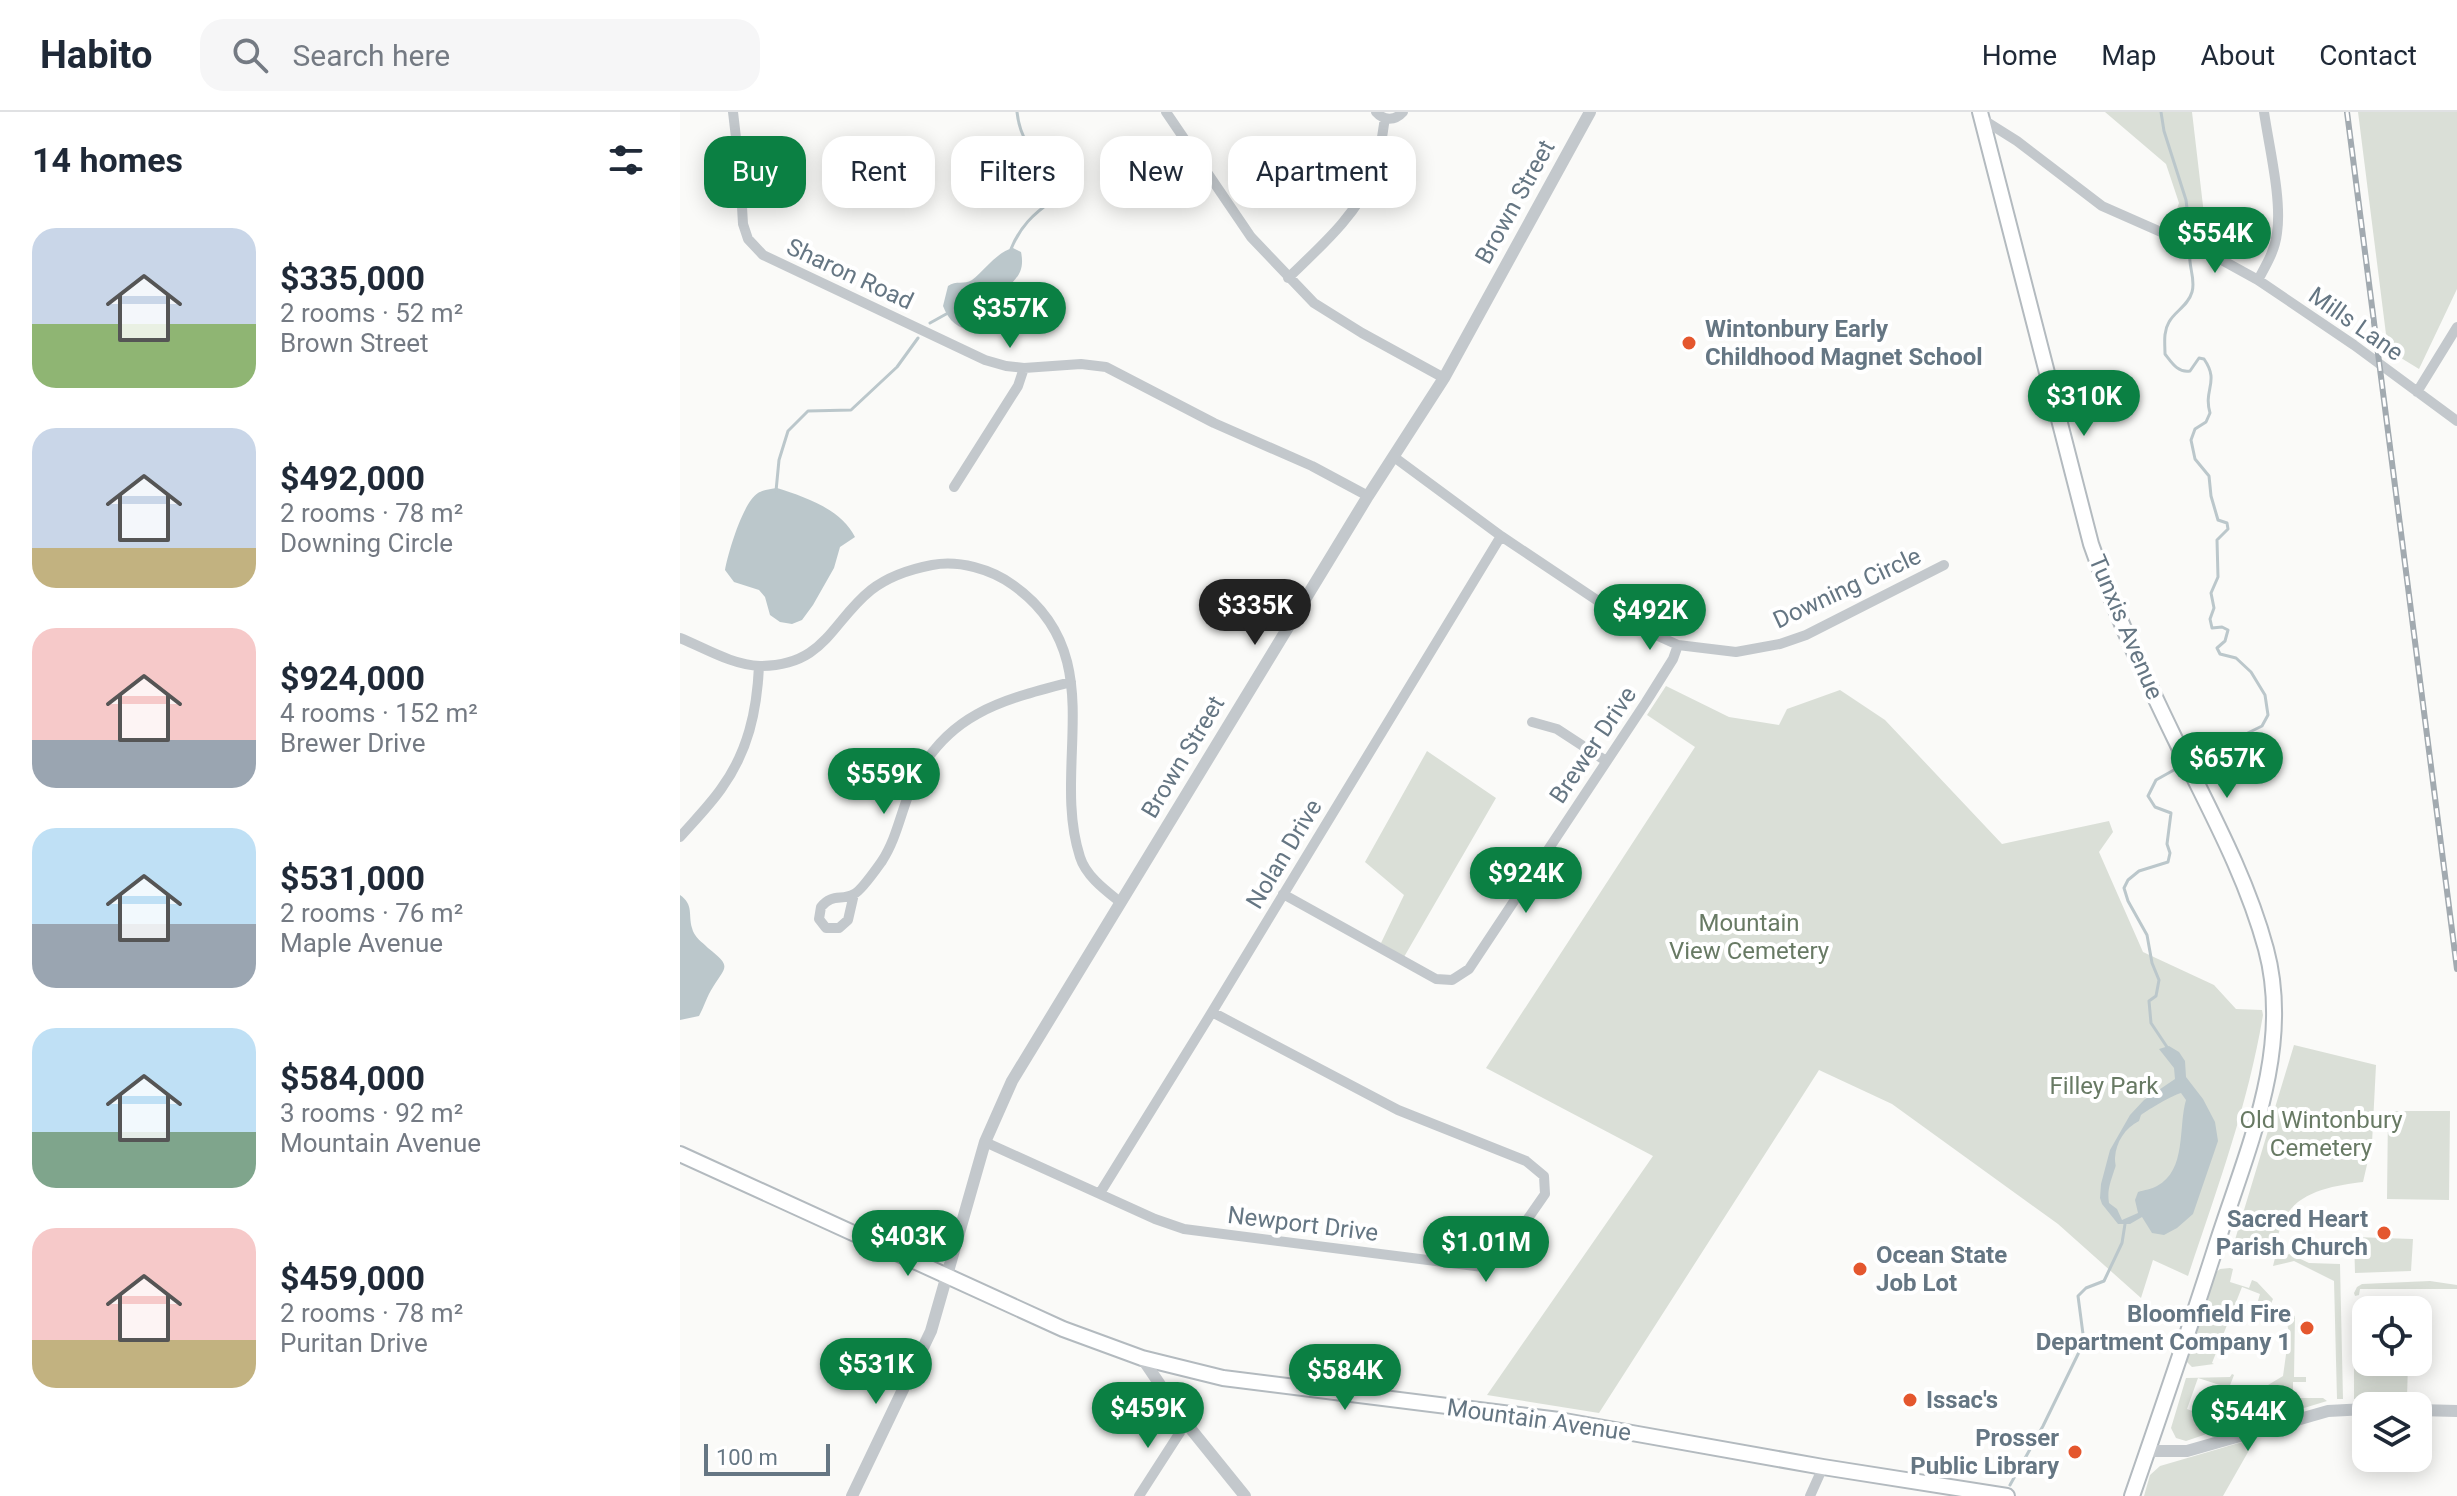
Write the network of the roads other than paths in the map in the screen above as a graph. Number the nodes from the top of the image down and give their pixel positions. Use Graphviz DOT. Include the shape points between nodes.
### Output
graph roads {
  1 [pos="733,112"];
  2 [pos="1166,112"];
  3 [pos="1403,112"];
  4 [pos="1590,112"];
  5 [pos="2264,112"];
  6 [pos="1380,115"];
  7 [pos="1981,116"];
  8 [pos="1288,278"];
  9 [pos="2258,280"];
  10 [pos="2457,327"];
  11 [pos="1024,368"];
  12 [pos="1444,378"];
  13 [pos="2417,392"];
  14 [pos="2457,421"];
  15 [pos="1394,457"];
  16 [pos="954,487"];
  17 [pos="1368,496"];
  18 [pos="1501,536"];
  19 [pos="1944,565"];
  20 [pos="680,638"];
  21 [pos="1678,645"];
  22 [pos="759,666"];
  23 [pos="1071,682"];
  24 [pos="1532,722"];
  25 [pos="1606,761"];
  26 [pos="680,837"];
  27 [pos="854,894"];
  28 [pos="1283,894"];
  29 [pos="1120,902"];
  30 [pos="1212,1012"];
  31 [pos="985,1142"];
  32 [pos="680,1154"];
  33 [pos="1100,1193"];
  34 [pos="947,1274"];
  35 [pos="1142,1358"];
  36 [pos="2352,1410"];
  37 [pos="2432,1410"];
  38 [pos="2457,1411"];
  39 [pos="1186,1423"];
  40 [pos="2148,1451"];
  41 [pos="1823,1467"];
  42 [pos="852,1496"];
  43 [pos="1139,1496"];
  44 [pos="1245,1496"];
  45 [pos="1810,1496"];
  46 [pos="2007,1496"];
  47 [pos="2132,1496"];
  1 -- 11 [label="street, Sharon Road" via="743,224 756,249 985,360"];
  2 -- 8 [label="street" via="1251,237"];
  3 -- 6 [label="street" via="1394,118"];
  4 -- 12 [label="street, Brown Street"];
  5 -- 9 [label="street" via="2278,232"];
  6 -- 8 [label="street" via="1373,174 1363,192 1341,225"];
  7 -- 9 [label="street, Mills Lane" via="2102,206"];
  7 -- 40 [label="main road, Tunxis Avenue" via="2108,595 2229,850 2266,951 2272,985 2271,1061 2259,1114"];
  8 -- 12 [label="street" via="1338,319"];
  9 -- 13 [label="street, Mills Lane"];
  10 -- 13 [label="street"];
  11 -- 16 [label="street"];
  11 -- 17 [label="street, Sharon Road" via="1106,367"];
  12 -- 15 [label="street, Brown Street"];
  13 -- 14 [label="street, Mills Lane"];
  15 -- 17 [label="street, Brown Street"];
  15 -- 18 [label="street, Downing Circle"];
  17 -- 29 [label="street, Brown Street"];
  18 -- 21 [label="street, Downing Circle" via="1634,625"];
  18 -- 28 [label="street, Nolan Drive"];
  19 -- 21 [label="street, Downing Circle" via="1780,644 1736,652"];
  20 -- 22 [label="street"];
  21 -- 25 [label="street, Brewer Drive"];
  22 -- 23 [label="street" via="809,654 871,590 893,576 938,564 983,569 1029,597 1049,619"];
  22 -- 26 [label="street" via="753,721 743,751 721,789"];
  23 -- 27 [label="street" via="992,705 942,741 924,763 881,863"];
  23 -- 29 [label="street" via="1077,846 1089,873"];
  24 -- 25 [label="street" via="1557,729"];
  25 -- 28 [label="street, Brewer Drive" via="1469,969 1452,980 1436,979"];
  28 -- 30 [label="street, Nolan Drive"];
  29 -- 31 [label="street, Brown Street" via="1012,1081"];
  30 -- 33 [label="street, Nolan Drive"];
  30 -- 33 [label="street, Newport Drive" via="1398,1110 1526,1161 1544,1176 1545,1194 1502,1256 1483,1267 1184,1229"];
  31 -- 33 [label="street, Newport Drive"];
  31 -- 34 [label="street, Brown Street"];
  32 -- 34 [label="main road, Mountain Avenue"];
  34 -- 35 [label="main road, Mountain Avenue" via="1063,1329"];
  34 -- 42 [label="street, Brown Street" via="931,1331"];
  35 -- 39 [label="street"];
  35 -- 41 [label="main road, Mountain Avenue" via="1223,1378 1559,1420"];
  36 -- 40 [label="street" via="2328,1411 2187,1451"];
  37 -- 38 [label="street"];
  39 -- 43 [label="street"];
  39 -- 44 [label="street"];
  40 -- 47 [label="main road, Tunxis Avenue"];
  41 -- 45 [label="street"];
  41 -- 46 [label="main road, Mountain Avenue"];
}
